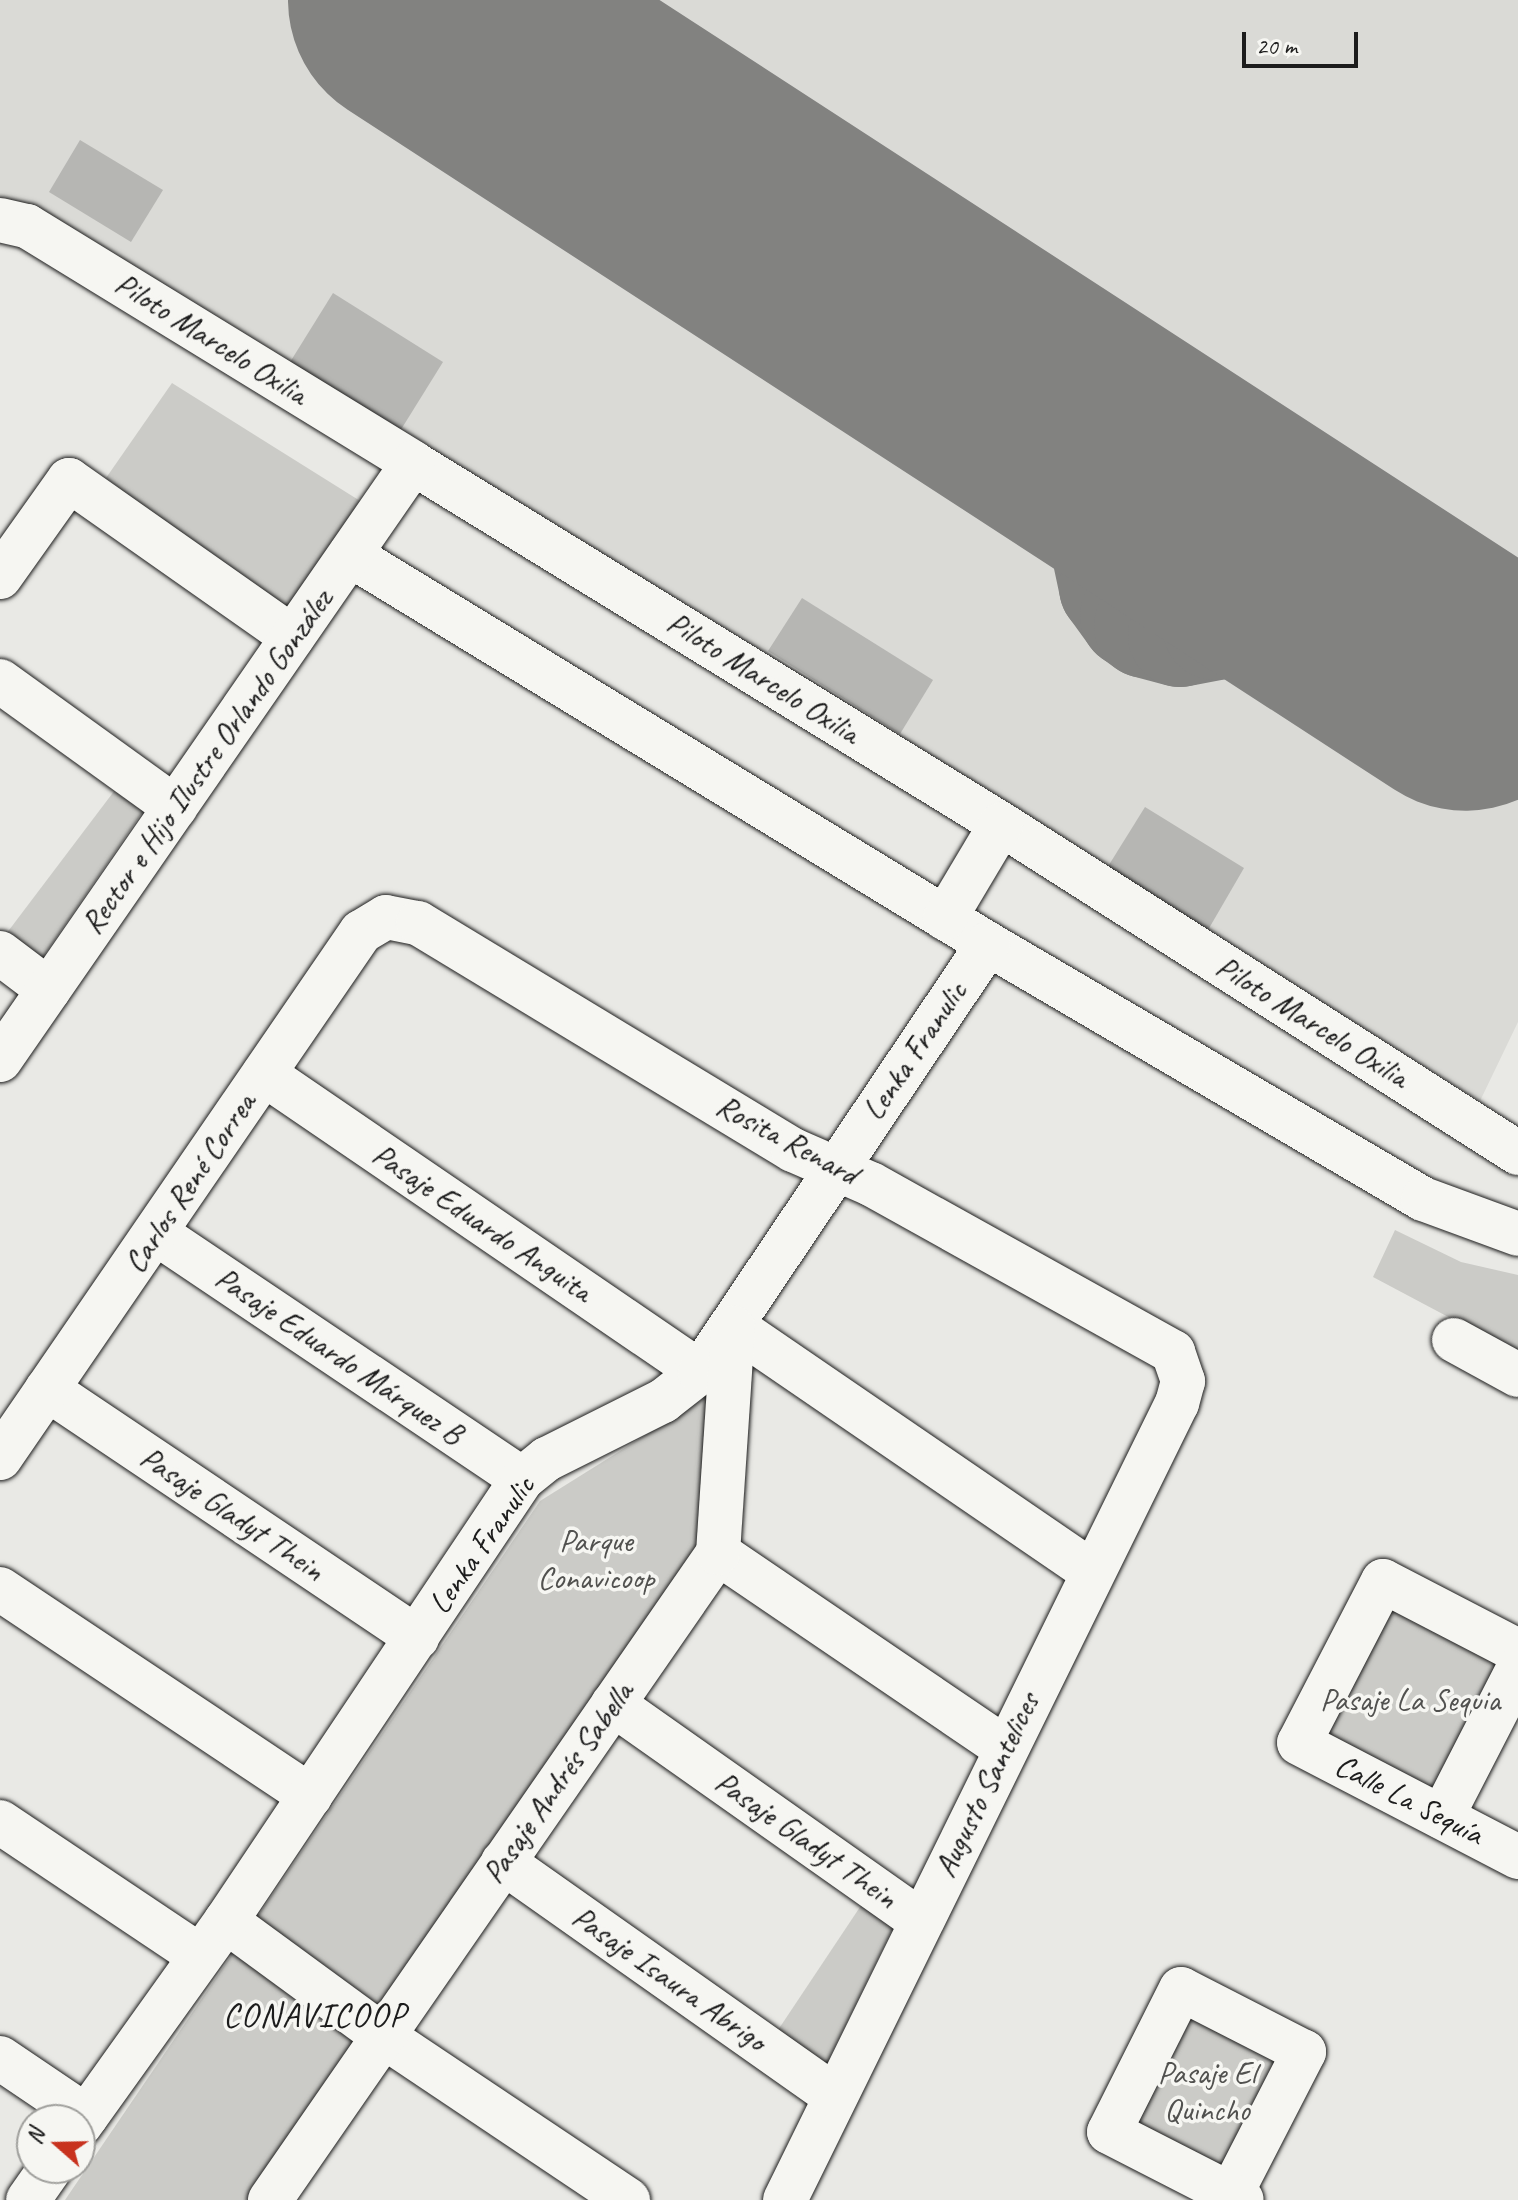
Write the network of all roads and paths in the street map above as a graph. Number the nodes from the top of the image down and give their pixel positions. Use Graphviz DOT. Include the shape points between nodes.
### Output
graph roads {
  1 [pos="0,220"];
  2 [pos="413,463"];
  3 [pos="350,555"];
  4 [pos="0,577"];
  5 [pos="292,637"];
  6 [pos="0,681"];
  7 [pos="175,807"];
  8 [pos="1001,824"];
  9 [pos="386,917"];
  10 [pos="945,918"];
  11 [pos="988,944"];
  12 [pos="0,953"];
  13 [pos="49,990"];
  14 [pos="0,1060"];
  15 [pos="264,1074"];
  16 [pos="1518,1153"];
  17 [pos="835,1169"];
  18 [pos="156,1233"];
  19 [pos="1518,1234"];
  20 [pos="733,1326"];
  21 [pos="1454,1340"];
  22 [pos="1182,1370"];
  23 [pos="700,1372"];
  24 [pos="1518,1375"];
  25 [pos="47,1389"];
  26 [pos="0,1458"];
  27 [pos="522,1479"];
  28 [pos="718,1553"];
  29 [pos="1091,1571"];
  30 [pos="0,1589"];
  31 [pos="417,1638"];
  32 [pos="1518,1651"];
  33 [pos="1518,1669"];
  34 [pos="613,1704"];
  35 [pos="1005,1748"];
  36 [pos="310,1796"];
  37 [pos="1442,1817"];
  38 [pos="0,1822"];
  39 [pos="1518,1857"];
  40 [pos="503,1862"];
  41 [pos="226,1921"];
  42 [pos="921,1921"];
  43 [pos="199,1955"];
  44 [pos="383,2036"];
  45 [pos="0,2058"];
  46 [pos="835,2096"];
  47 [pos="62,2104"];
  48 [pos="94,2104"];
  49 [pos="1236,2197"];
  50 [pos="270,2200"];
  51 [pos="628,2200"];
  52 [pos="785,2200"];
  1 -- 2 [label="street, Piloto Marcelo Oxilia" via="27,226"];
  2 -- 3 [label="street, Rector e Hijo Ilustre Orlando González"];
  2 -- 8 [label="street, Piloto Marcelo Oxilia"];
  3 -- 5 [label="street, Rector e Hijo Ilustre Orlando González"];
  3 -- 10 [label="street"];
  4 -- 5 [label="street" via="69,480"];
  5 -- 7 [label="street, Rector e Hijo Ilustre Orlando González"];
  6 -- 7 [label="street"];
  7 -- 13 [label="street, Rector e Hijo Ilustre Orlando González"];
  8 -- 10 [label="street"];
  8 -- 16 [label="street, Piloto Marcelo Oxilia"];
  9 -- 15 [label="street, Carlos René Correa" via="361,932"];
  9 -- 17 [label="street, Rosita Renard" via="418,923 793,1150"];
  10 -- 11 [label="street"];
  11 -- 17 [label="street, Lenka Franulic"];
  11 -- 19 [label="street" via="1423,1199"];
  12 -- 13 [label="street"];
  13 -- 14 [label="street, Rector e Hijo Ilustre Orlando González"];
  15 -- 18 [label="street, Carlos René Correa"];
  15 -- 23 [label="street, Pasaje Eduardo Anguita"];
  17 -- 20 [label="street, Lenka Franulic"];
  17 -- 22 [label="street, Rosita Renard" via="1165,1345"];
  18 -- 25 [label="street, Carlos René Correa"];
  18 -- 27 [label="street, Pasaje Eduardo Márquez B"];
  20 -- 23 [label="street, Lenka Franulic"];
  20 -- 28 [label="street"];
  20 -- 29 [label="street"];
  21 -- 24 [label="street"];
  22 -- 29 [label="street, Augusto Santelices" via="1177,1403"];
  23 -- 27 [label="street, Lenka Franulic" via="663,1401 547,1459"];
  25 -- 26 [label="street, Carlos René Correa"];
  25 -- 31 [label="street, Pasaje Gladyt Thein"];
  27 -- 31 [label="street, Lenka Franulic"];
  28 -- 34 [label="street, Pasaje Andrés Sabella"];
  28 -- 35 [label="street"];
  29 -- 35 [label="street, Augusto Santelices"];
  30 -- 36 [label="street"];
  31 -- 36 [label="street, Lenka Franulic"];
  32 -- 37 [label="street, Calle La Sequía" via="1383,1581 1299,1743"];
  33 -- 37 [label="street"];
  34 -- 40 [label="street, Pasaje Andrés Sabella"];
  34 -- 42 [label="street, Pasaje Gladyt Thein"];
  35 -- 42 [label="street, Augusto Santelices"];
  36 -- 41 [label="street, Lenka Franulic"];
  37 -- 39 [label="street, Calle La Sequía"];
  38 -- 43 [label="street"];
  40 -- 44 [label="street, Pasaje Andrés Sabella"];
  40 -- 46 [label="street, Pasaje Isaura Abrigo"];
  41 -- 43 [label="street, Lenka Franulic"];
  41 -- 44 [label="street"];
  42 -- 46 [label="street, Augusto Santelices"];
  43 -- 48 [label="street, Lenka Franulic"];
  44 -- 50 [label="street, Pasaje Andrés Sabella"];
  44 -- 51 [label="street"];
  45 -- 47 [label="street"];
  46 -- 52 [label="street, Augusto Santelices"];
  49 -- 49 [label="street" via="1109,2132 1181,1989 1304,2052"];
}
